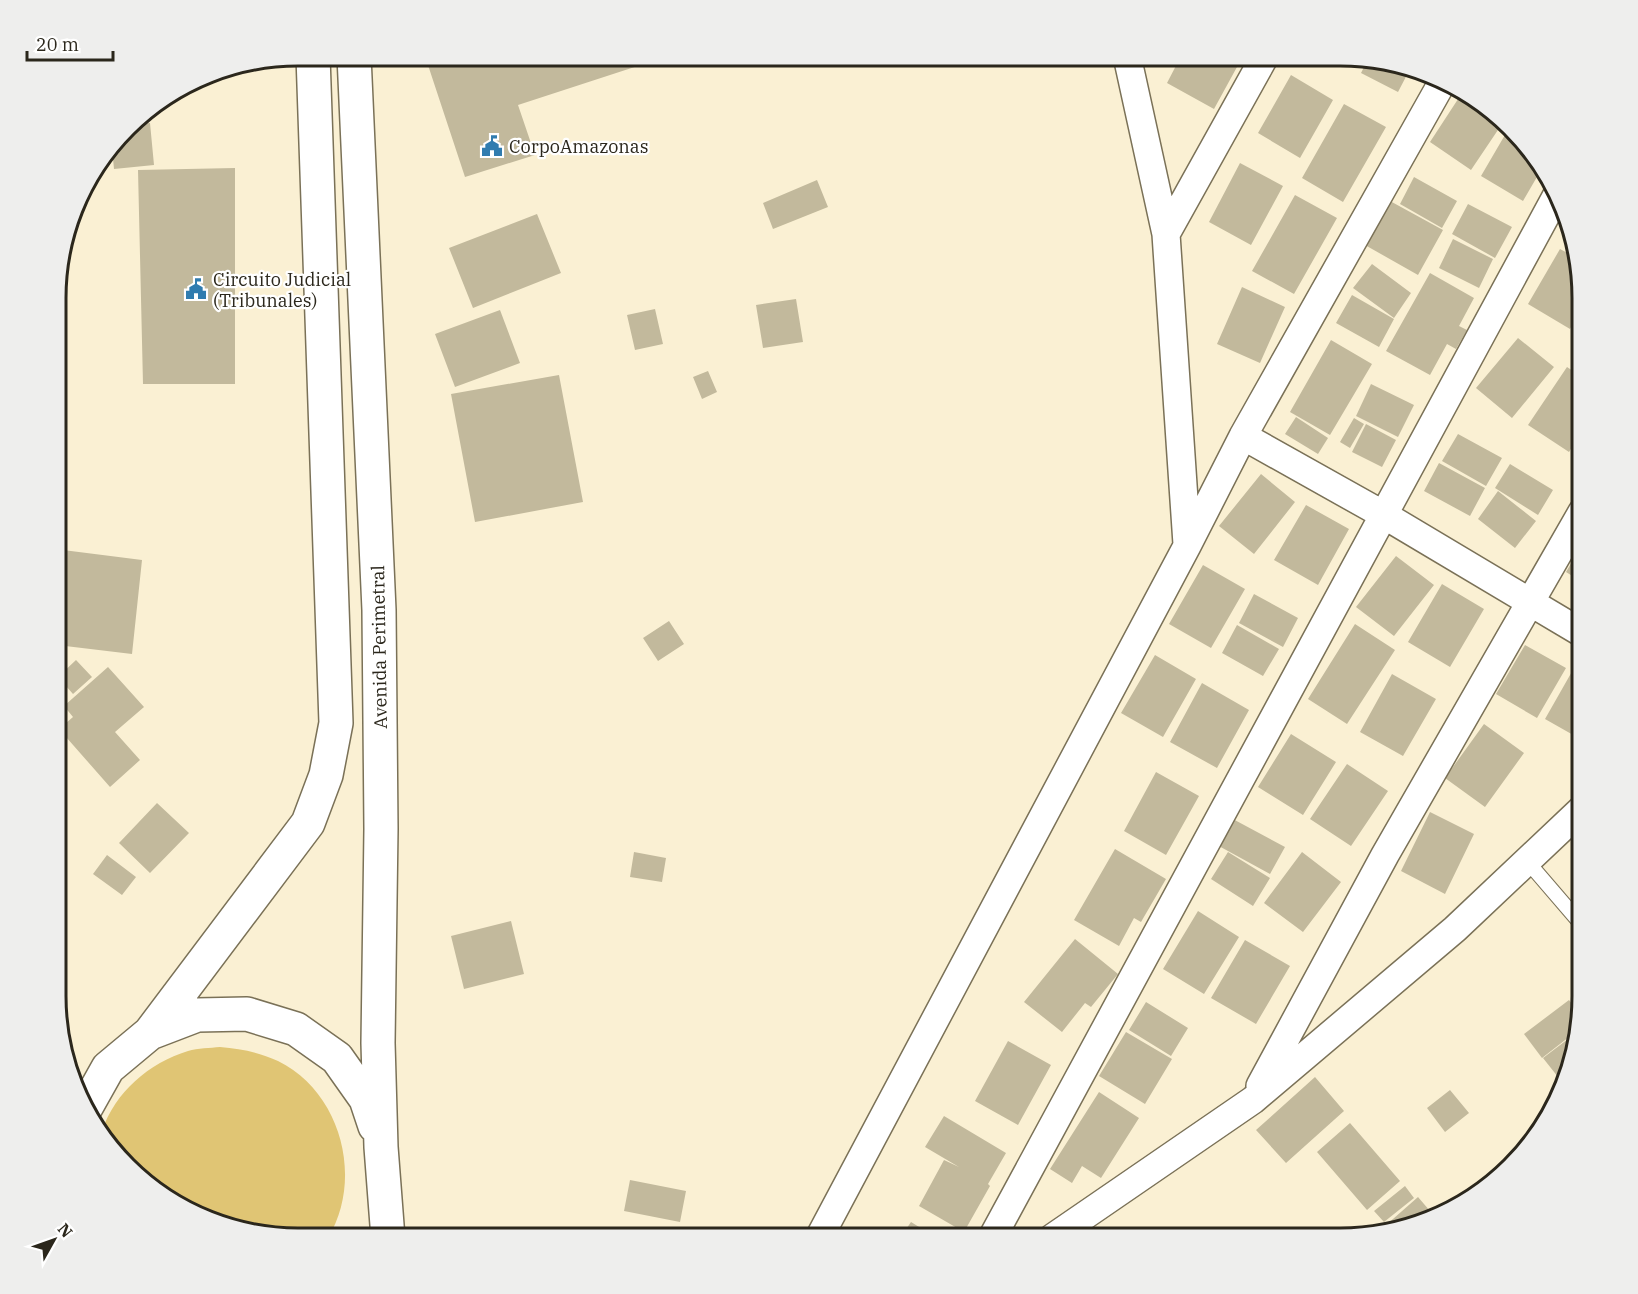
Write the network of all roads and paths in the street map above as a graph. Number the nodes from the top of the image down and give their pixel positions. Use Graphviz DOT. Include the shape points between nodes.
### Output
graph roads {
  1 [pos="314,66"];
  2 [pos="354,66"];
  3 [pos="1129,66"];
  4 [pos="1259,66"];
  5 [pos="1439,89"];
  6 [pos="1552,204"];
  7 [pos="1166,234"];
  8 [pos="1244,436"];
  9 [pos="1384,515"];
  10 [pos="1572,530"];
  11 [pos="1187,546"];
  12 [pos="1531,603"];
  13 [pos="1572,627"];
  14 [pos="1572,818"];
  15 [pos="1527,861"];
  16 [pos="1572,913"];
  17 [pos="150,1033"];
  18 [pos="91,1099"];
  19 [pos="1252,1100"];
  20 [pos="381,1147"];
  21 [pos="368,1228"];
  22 [pos="387,1228"];
  23 [pos="824,1228"];
  24 [pos="997,1228"];
  25 [pos="1066,1228"];
  1 -- 17 [label="main road" via="336,723 326,775 308,823"];
  2 -- 20 [label="main road, Avenida Perimetral" via="379,610"];
  3 -- 7 [label="street"];
  4 -- 7 [label="street"];
  5 -- 8 [label="street"];
  6 -- 9 [label="street"];
  7 -- 11 [label="street"];
  8 -- 9 [label="street"];
  8 -- 11 [label="street"];
  9 -- 12 [label="street"];
  9 -- 24 [label="street"];
  10 -- 12 [label="street"];
  11 -- 23 [label="street"];
  12 -- 13 [label="street"];
  12 -- 19 [label="street" via="1385,855"];
  14 -- 15 [label="street"];
  15 -- 16 [label="lane"];
  15 -- 19 [label="street" via="1455,929"];
  17 -- 18 [label="main road" via="108,1068"];
  17 -- 20 [label="main road" via="197,1015 247,1014 296,1029 337,1058 366,1099"];
  19 -- 25 [label="street"];
  20 -- 21 [label="main road" via="379,1202"];
  20 -- 22 [label="main road, Avenida Perimetral"];
}
